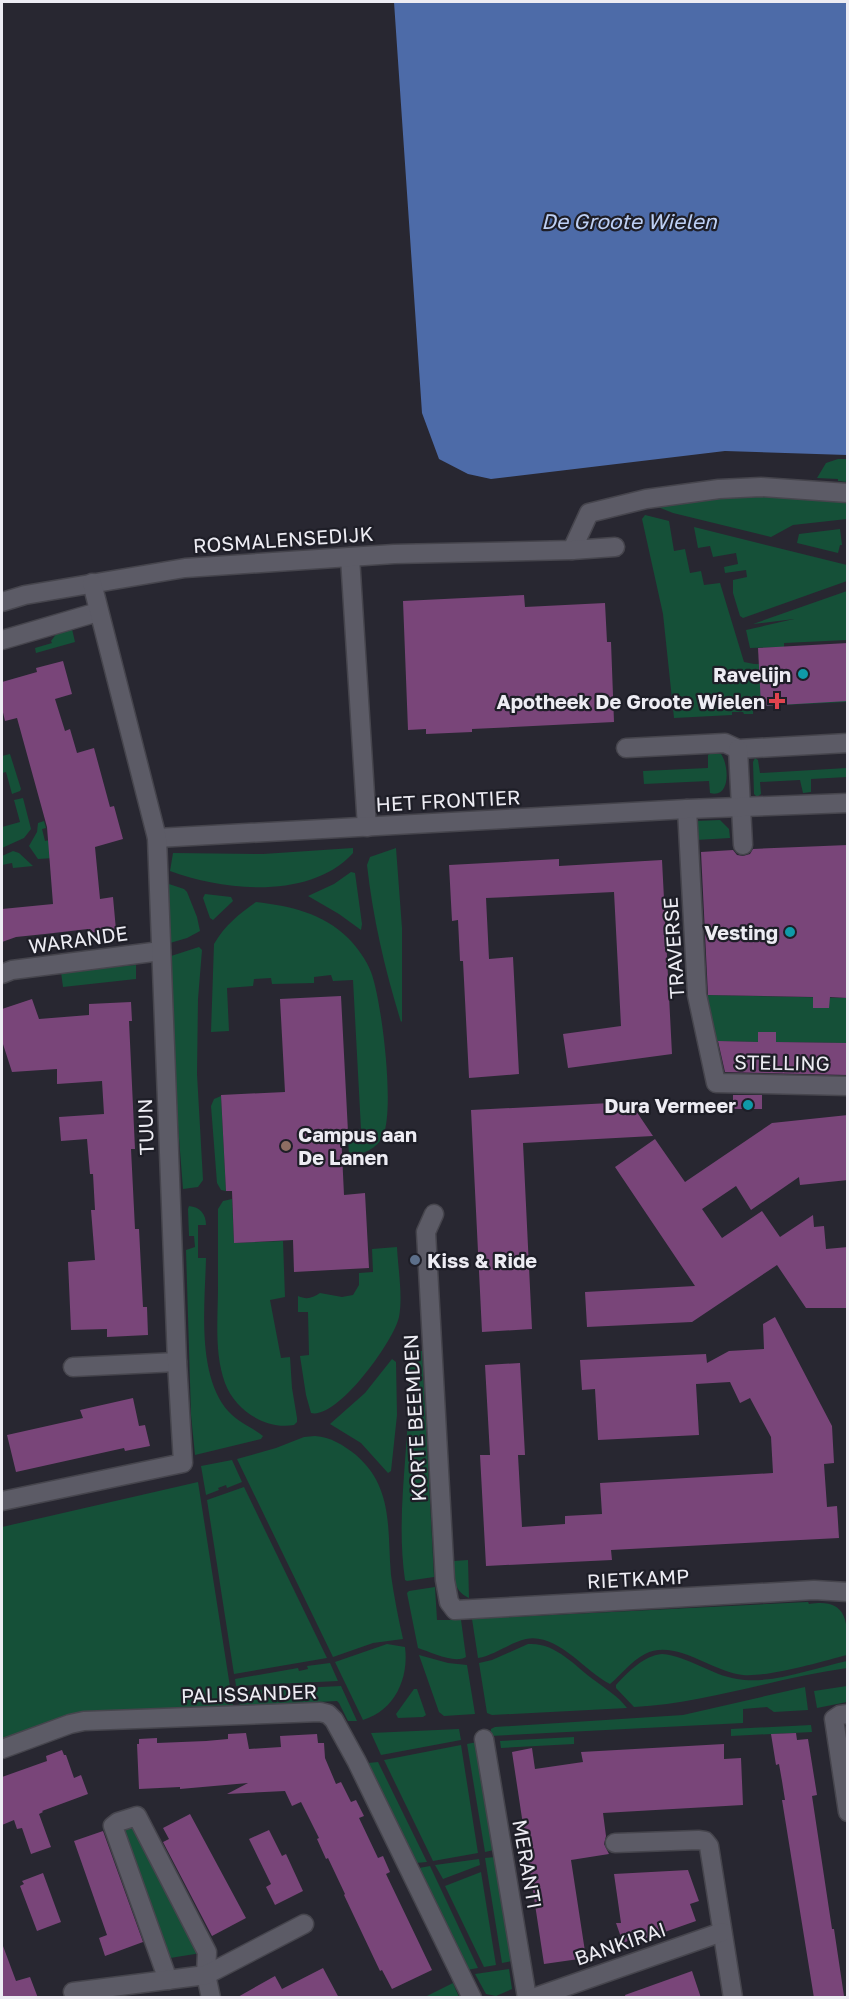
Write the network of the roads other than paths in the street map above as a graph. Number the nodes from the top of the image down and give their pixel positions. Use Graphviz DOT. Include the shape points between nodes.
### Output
graph roads {
  1 [pos="848,493"];
  2 [pos="615,547"];
  3 [pos="572,550"];
  4 [pos="350,557"];
  5 [pos="92,584"];
  6 [pos="2,602"];
  7 [pos="98,612"];
  8 [pos="2,640"];
  9 [pos="848,742"];
  10 [pos="626,748"];
  11 [pos="738,749"];
  12 [pos="848,803"];
  13 [pos="741,807"];
  14 [pos="687,809"];
  15 [pos="367,827"];
  16 [pos="157,838"];
  17 [pos="743,845"];
  18 [pos="161,951"];
  19 [pos="2,974"];
  20 [pos="716,1083"];
  21 [pos="848,1086"];
  22 [pos="434,1214"];
  23 [pos="177,1362"];
  24 [pos="73,1367"];
  25 [pos="2,1501"];
  26 [pos="848,1592"];
  27 [pos="464,1610"];
  28 [pos="848,1714"];
  29 [pos="484,1738"];
  30 [pos="2,1749"];
  31 [pos="848,1812"];
  32 [pos="615,1843"];
  33 [pos="304,1924"];
  34 [pos="722,1932"];
  35 [pos="206,1975"];
  36 [pos="168,1980"];
  37 [pos="73,1992"];
  38 [pos="211,1998"];
  39 [pos="472,1998"];
  40 [pos="527,1998"];
  41 [pos="533,1998"];
  42 [pos="733,1998"];
  1 -- 3 [label="street" via="761,487 646,499 589,513"];
  2 -- 3 [label="street, ROSMALENSEDIJK"];
  3 -- 4 [label="street, ROSMALENSEDIJK"];
  4 -- 5 [label="street, ROSMALENSEDIJK" via="185,568"];
  4 -- 15 [label="street"];
  5 -- 6 [label="street, ROSMALENSEDIJK"];
  5 -- 7 [label="street, TUUN"];
  7 -- 8 [label="street"];
  7 -- 16 [label="street, TUUN"];
  9 -- 11 [label="street"];
  10 -- 11 [label="street" via="725,743"];
  11 -- 13 [label="street"];
  12 -- 13 [label="street, HET FRONTIER"];
  13 -- 14 [label="street, HET FRONTIER"];
  13 -- 17 [label="street"];
  14 -- 15 [label="street, HET FRONTIER"];
  14 -- 20 [label="street, TRAVERSE" via="697,994"];
  15 -- 16 [label="street, HET FRONTIER"];
  16 -- 18 [label="street, TUUN"];
  18 -- 19 [label="street, WARANDE"];
  18 -- 23 [label="street, TUUN"];
  20 -- 21 [label="street, STELLING"];
  22 -- 27 [label="street, KORTE BEEMDEN" via="426,1232 445,1580 448,1602 455,1610"];
  23 -- 24 [label="street"];
  23 -- 25 [label="street, TUUN" via="183,1463"];
  26 -- 27 [label="street, RIETKAMP" via="814,1590"];
  28 -- 31 [label="street" via="834,1719"];
  29 -- 40 [label="street, MERANTI"];
  30 -- 39 [label="street, PALISSANDER" via="84,1721 328,1714 357,1762"];
  32 -- 34 [label="street" via="705,1841 709,1846"];
  33 -- 35 [label="street"];
  34 -- 41 [label="street, BANKIRAI"];
  34 -- 42 [label="street"];
  35 -- 36 [label="street"];
  35 -- 36 [label="street" via="207,1952 137,1816 113,1826"];
  35 -- 38 [label="street"];
  36 -- 37 [label="street"];
}
